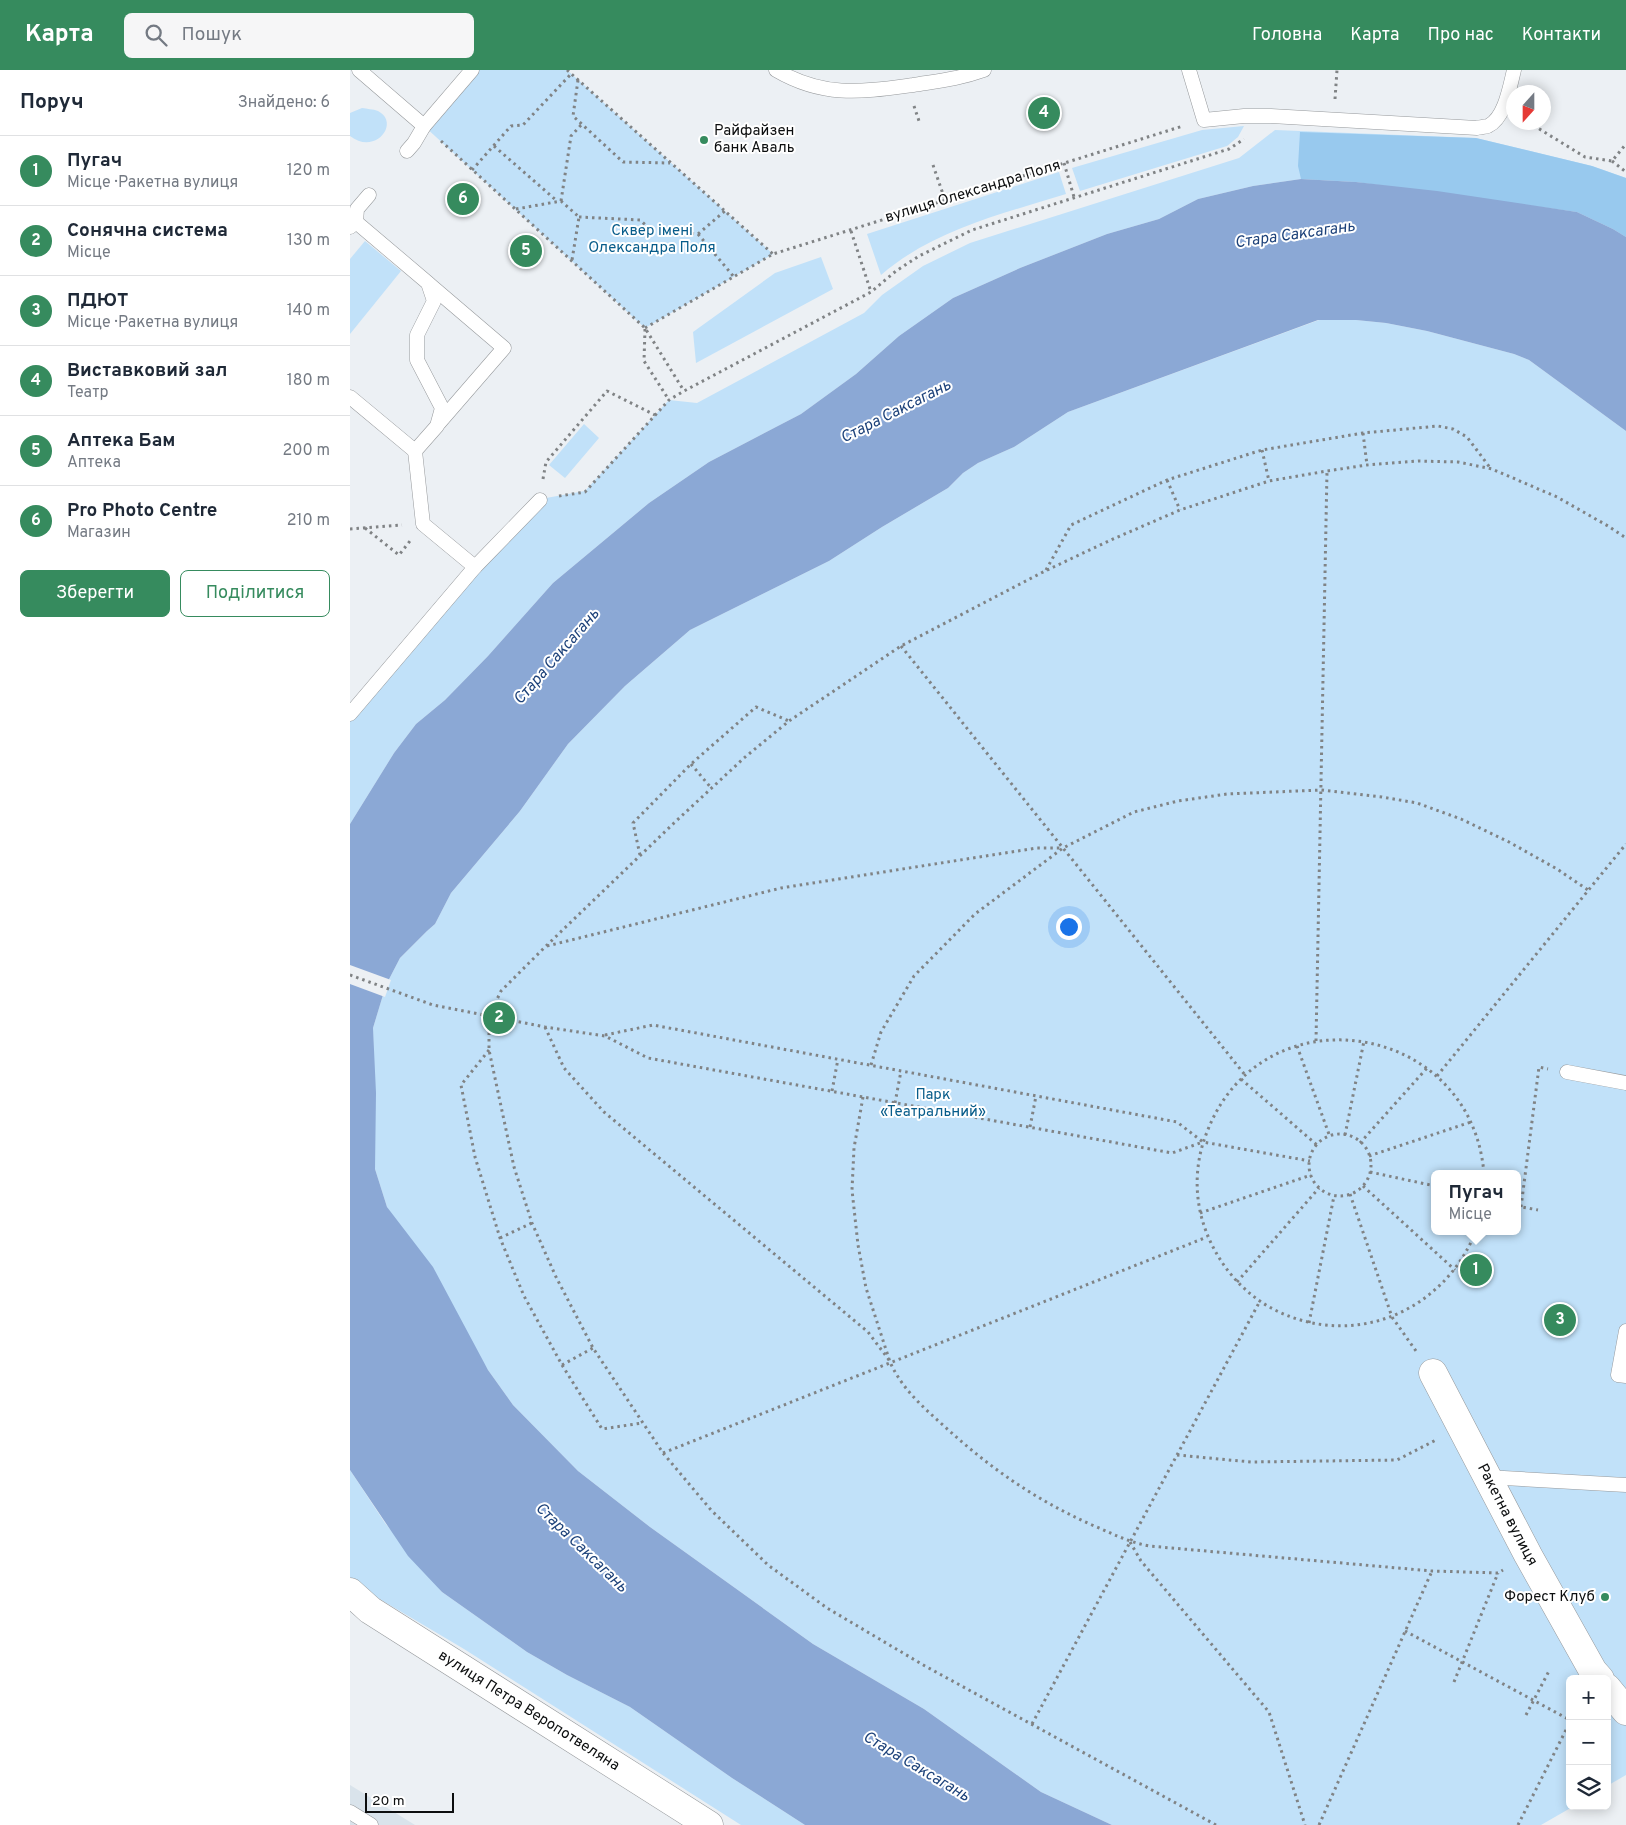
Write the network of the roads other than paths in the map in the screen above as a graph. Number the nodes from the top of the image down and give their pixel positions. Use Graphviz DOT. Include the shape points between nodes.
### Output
graph roads {
  1 [pos="359,70"];
  2 [pos="472,70"];
  3 [pos="776,70"];
  4 [pos="984,70"];
  5 [pos="1189,70"];
  6 [pos="1514,70"];
  7 [pos="424,126"];
  8 [pos="407,151"];
  9 [pos="369,195"];
  10 [pos="353,225"];
  11 [pos="428,282"];
  12 [pos="350,397"];
  13 [pos="437,426"];
  14 [pos="416,451"];
  15 [pos="540,500"];
  16 [pos="475,567"];
  17 [pos="350,714"];
  18 [pos="1567,1072"];
  19 [pos="1626,1083"];
  20 [pos="1626,1332"];
  21 [pos="1433,1374"];
  22 [pos="1626,1376"];
  23 [pos="1486,1477"];
  24 [pos="1626,1485"];
  25 [pos="350,1592"];
  26 [pos="1596,1675"];
  27 [pos="1611,1693"];
  28 [pos="1626,1711"];
  29 [pos="350,1812"];
  30 [pos="371,1825"];
  31 [pos="709,1825"];
  1 -- 7 [label="lane"];
  2 -- 7 [label="lane"];
  3 -- 4 [label="lane" via="804,84 836,91 864,91 961,78"];
  5 -- 6 [label="lane" via="1204,120 1271,116 1477,128 1488,126 1504,108"];
  7 -- 8 [label="lane"];
  9 -- 10 [label="lane" via="357,208"];
  10 -- 11 [label="lane"];
  11 -- 13 [label="lane" via="434,301 417,335 417,360 442,408"];
  11 -- 13 [label="lane" via="504,348"];
  12 -- 14 [label="lane"];
  13 -- 14 [label="lane"];
  14 -- 16 [label="lane" via="423,524"];
  15 -- 16 [label="lane"];
  16 -- 17 [label="lane"];
  18 -- 19 [label="lane"];
  20 -- 22 [label="lane" via="1618,1375"];
  21 -- 23 [label="street, Ракетна вулиця"];
  23 -- 24 [label="lane"];
  23 -- 26 [label="street, Ракетна вулиця"];
  25 -- 31 [label="street, вулиця Петра Веропотвеляна" via="370,1610"];
  27 -- 28 [label="street"];
  29 -- 30 [label="lane"];
}
